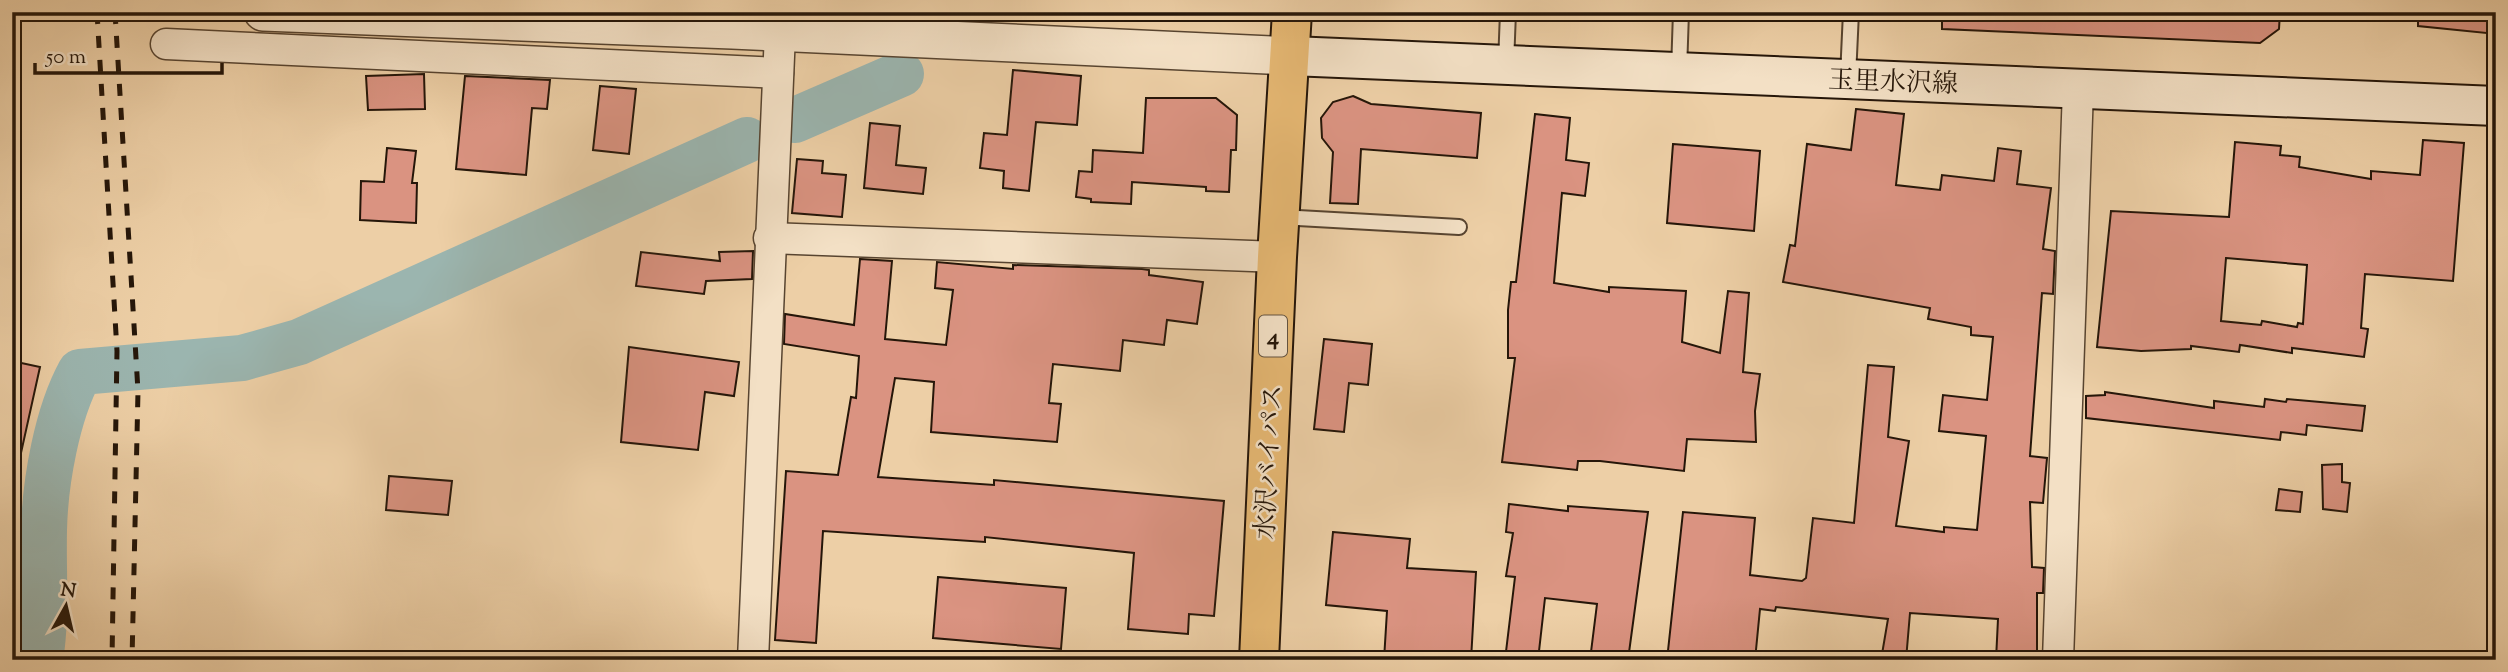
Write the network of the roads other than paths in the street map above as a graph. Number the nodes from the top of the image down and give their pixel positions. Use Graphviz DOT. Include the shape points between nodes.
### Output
graph roads {
  1 [pos="263,12"];
  2 [pos="1292,12"];
  3 [pos="1508,12"];
  4 [pos="1681,12"];
  5 [pos="1851,12"];
  6 [pos="780,23"];
  7 [pos="166,44"];
  8 [pos="1291,57"];
  9 [pos="1506,65"];
  10 [pos="1679,72"];
  11 [pos="778,73"];
  12 [pos="1848,80"];
  13 [pos="2078,89"];
  14 [pos="2496,106"];
  15 [pos="1279,216"];
  16 [pos="1460,227"];
  17 [pos="769,238"];
  18 [pos="1277,257"];
  19 [pos="753,660"];
  20 [pos="1259,660"];
  21 [pos="2058,660"];
  1 -- 6 [label="street" via="732,30"];
  2 -- 8 [label="highway, 水沢バイパス / 4"];
  3 -- 9 [label="lane"];
  4 -- 10 [label="lane"];
  5 -- 12 [label="lane"];
  6 -- 8 [label="street"];
  6 -- 11 [label="street"];
  7 -- 11 [label="street"];
  8 -- 9 [label="main road, 玉里水沢線"];
  8 -- 15 [label="highway, 水沢バイパス / 4"];
  9 -- 10 [label="main road, 玉里水沢線"];
  10 -- 12 [label="main road, 玉里水沢線"];
  11 -- 17 [label="street"];
  12 -- 13 [label="main road, 玉里水沢線"];
  13 -- 14 [label="main road, 玉里水沢線"];
  13 -- 21 [label="street"];
  15 -- 16 [label="lane"];
  15 -- 18 [label="highway, 水沢バイパス / 4"];
  17 -- 18 [label="street"];
  17 -- 19 [label="street"];
  18 -- 20 [label="highway, 水沢バイパス / 4"];
}
